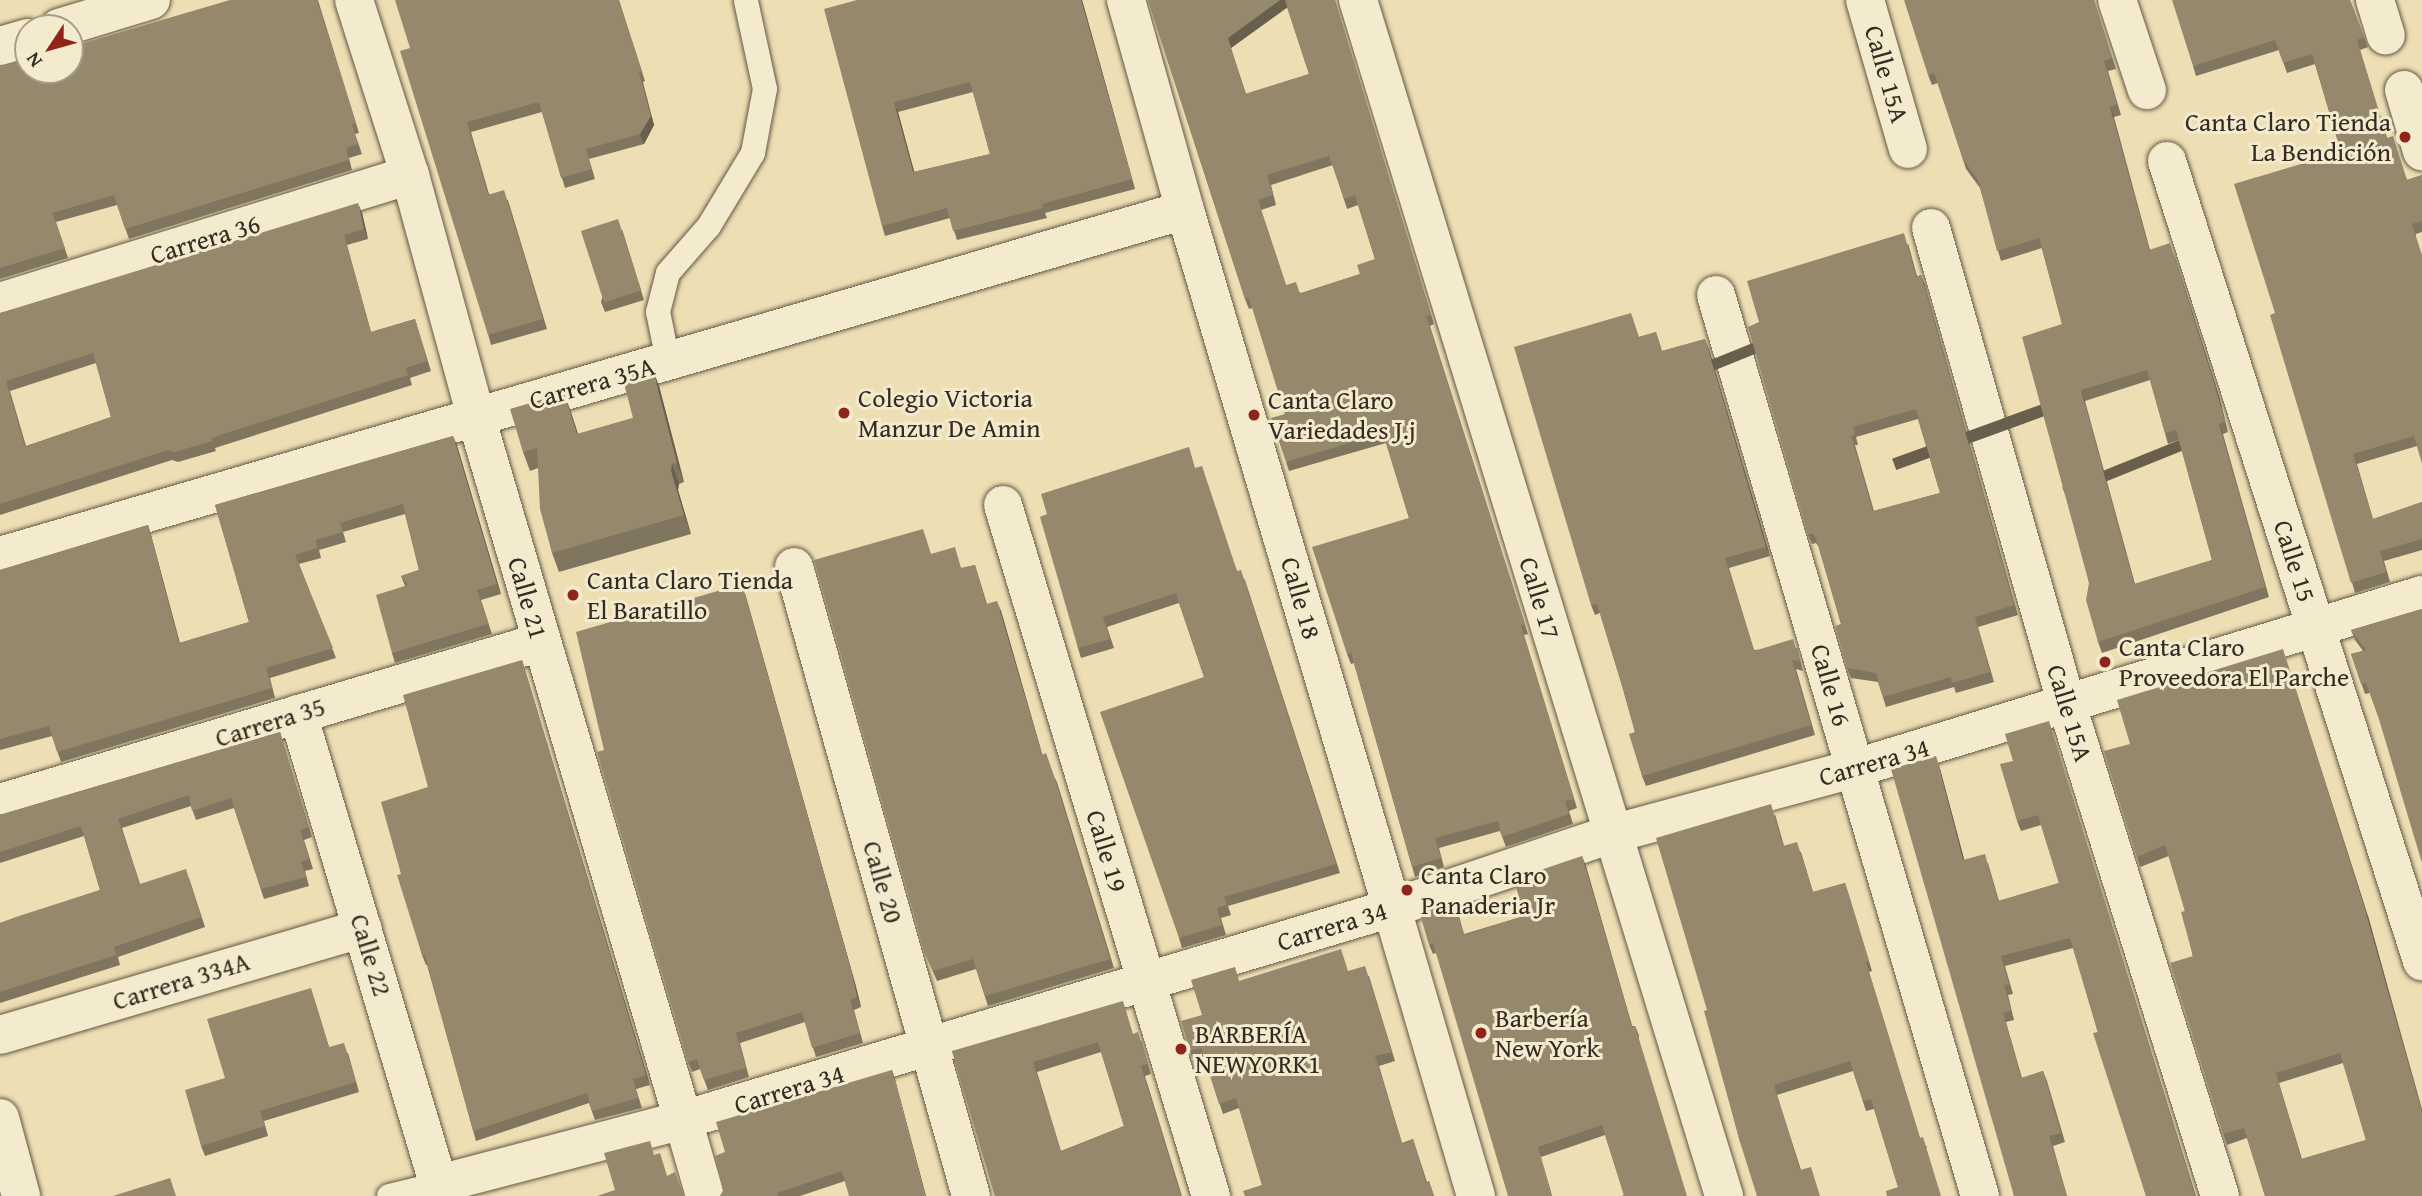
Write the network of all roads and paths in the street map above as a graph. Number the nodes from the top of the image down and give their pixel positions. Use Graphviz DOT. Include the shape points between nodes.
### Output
graph roads {
  1 [pos="151,0"];
  2 [pos="354,0"];
  3 [pos="1126,0"];
  4 [pos="1359,0"];
  5 [pos="1866,0"];
  6 [pos="2117,0"];
  7 [pos="746,1"];
  8 [pos="84,21"];
  9 [pos="2147,90"];
  10 [pos="2404,90"];
  11 [pos="1908,149"];
  12 [pos="2422,151"];
  13 [pos="2167,161"];
  14 [pos="410,175"];
  15 [pos="1185,211"];
  16 [pos="1931,228"];
  17 [pos="1716,295"];
  18 [pos="0,302"];
  19 [pos="668,361"];
  20 [pos="476,417"];
  21 [pos="1003,505"];
  22 [pos="0,556"];
  23 [pos="794,567"];
  24 [pos="2422,595"];
  25 [pos="2316,627"];
  26 [pos="541,642"];
  27 [pos="2067,705"];
  28 [pos="298,714"];
  29 [pos="1856,768"];
  30 [pos="0,803"];
  31 [pos="1612,834"];
  32 [pos="1392,908"];
  33 [pos="363,928"];
  34 [pos="2422,961"];
  35 [pos="1147,981"];
  36 [pos="0,1035"];
  37 [pos="929,1047"];
  38 [pos="0,1118"];
  39 [pos="683,1120"];
  40 [pos="440,1190"];
  41 [pos="19,1195"];
  42 [pos="390,1196"];
  43 [pos="705,1196"];
  44 [pos="971,1196"];
  45 [pos="1211,1196"];
  46 [pos="1476,1196"];
  47 [pos="1724,1196"];
  48 [pos="1980,1196"];
  49 [pos="2220,1196"];
  1 -- 8 [label="street"];
  2 -- 14 [label="street, Calle 21"];
  3 -- 15 [label="street, Calle 18"];
  4 -- 31 [label="street, Calle 17"];
  5 -- 11 [label="street, Calle 15A"];
  6 -- 9 [label="street"];
  7 -- 19 [label="lane" via="765,89 753,153 709,226 668,273 658,312"];
  10 -- 12 [label="street"];
  13 -- 25 [label="street, Calle 15"];
  14 -- 18 [label="street, Carrera 36"];
  14 -- 20 [label="street, Calle 21"];
  15 -- 19 [label="street, Carrera 35A"];
  15 -- 32 [label="street, Calle 18"];
  16 -- 27 [label="street, Calle 15A"];
  17 -- 29 [label="street, Calle 16"];
  19 -- 20 [label="street, Carrera 35A"];
  20 -- 22 [label="street, Carrera 35A"];
  20 -- 26 [label="street, Calle 21"];
  21 -- 35 [label="street, Calle 19"];
  23 -- 37 [label="street, Calle 20"];
  24 -- 25 [label="street, Carrera 34"];
  25 -- 27 [label="street, Carrera 34"];
  25 -- 34 [label="street, Calle 15"];
  26 -- 28 [label="street, Carrera 35"];
  26 -- 39 [label="street, Calle 21"];
  27 -- 29 [label="street, Carrera 34"];
  27 -- 49 [label="street, Calle 15A"];
  28 -- 30 [label="street, Carrera 35"];
  28 -- 33 [label="street, Calle 22"];
  29 -- 31 [label="street, Carrera 34"];
  29 -- 48 [label="street, Calle 16"];
  31 -- 32 [label="street, Carrera 34"];
  31 -- 47 [label="street, Calle 17"];
  32 -- 35 [label="street, Carrera 34"];
  32 -- 46 [label="street, Calle 18"];
  33 -- 36 [label="street, Carrera 334A"];
  33 -- 40 [label="street, Calle 22"];
  35 -- 37 [label="street, Carrera 34"];
  35 -- 45 [label="street, Calle 19"];
  37 -- 39 [label="street, Carrera 34"];
  37 -- 44 [label="street, Calle 20"];
  38 -- 41 [label="street"];
  39 -- 40 [label="street, Carrera 34"];
  39 -- 43 [label="street, Calle 21"];
  40 -- 42 [label="lane"];
}
